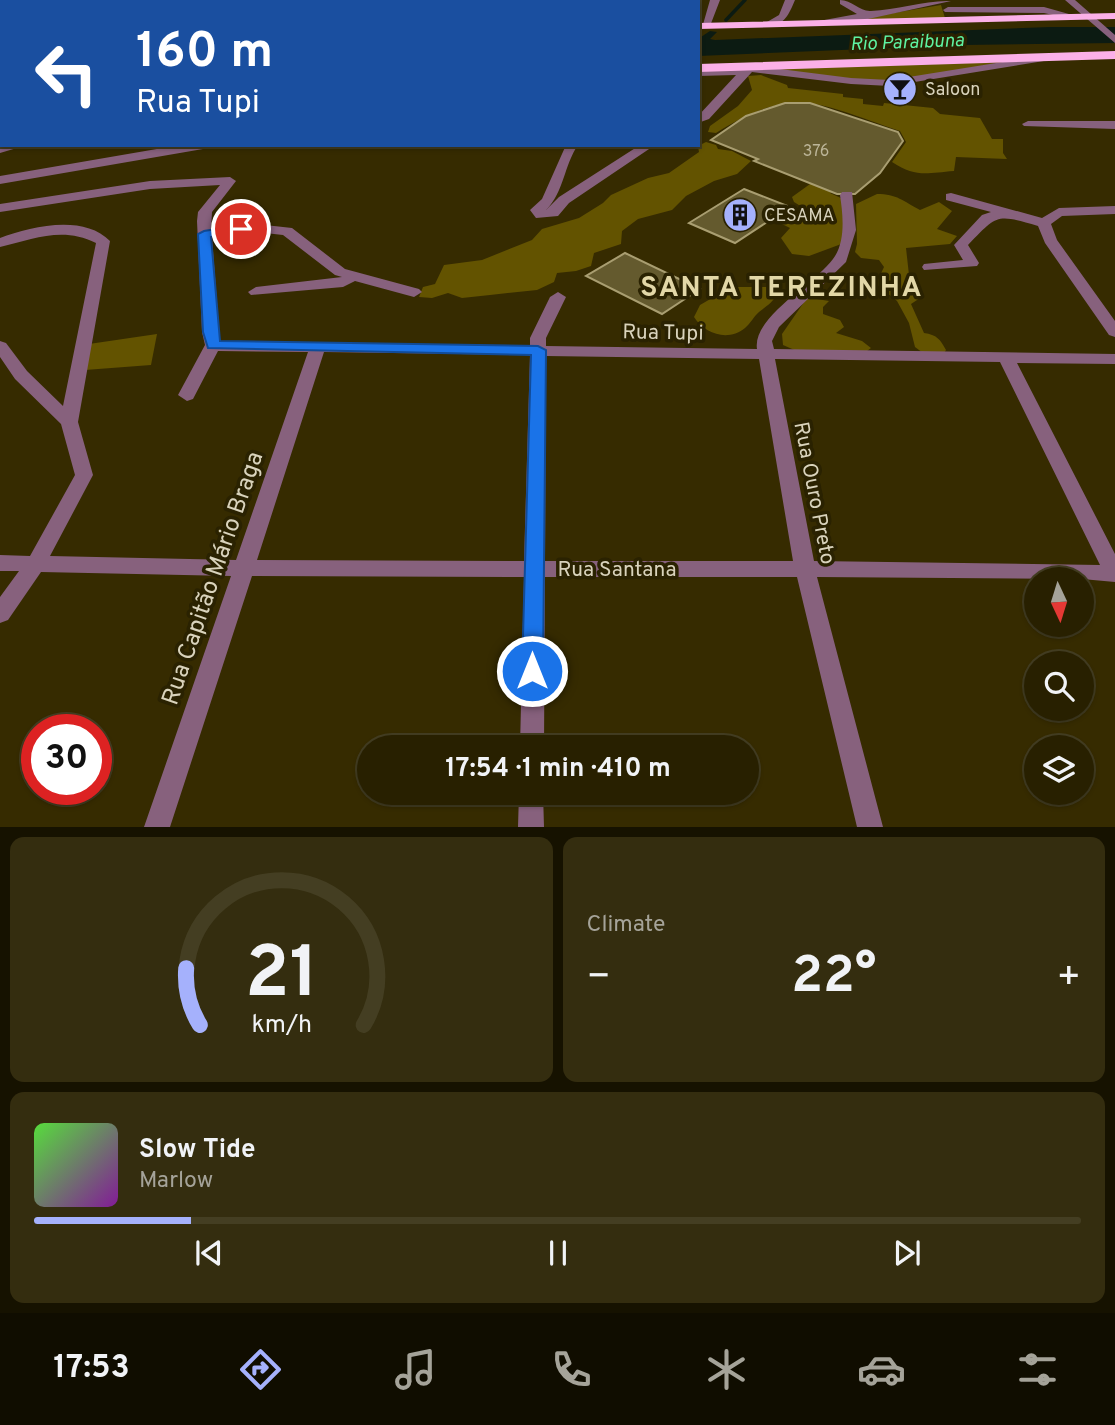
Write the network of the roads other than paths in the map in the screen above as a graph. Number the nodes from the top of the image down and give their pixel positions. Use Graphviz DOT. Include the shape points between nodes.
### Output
graph roads {
  1 [pos="715,0"];
  2 [pos="790,0"];
  3 [pos="1070,0"];
  4 [pos="843,2"];
  5 [pos="947,8"];
  6 [pos="1030,8"];
  7 [pos="1044,10"];
  8 [pos="992,11"];
  9 [pos="1075,12"];
  10 [pos="786,14"];
  11 [pos="868,16"];
  12 [pos="1115,16"];
  13 [pos="1091,19"];
  14 [pos="770,24"];
  15 [pos="808,24"];
  16 [pos="702,26"];
  17 [pos="1115,40"];
  18 [pos="1115,55"];
  19 [pos="1059,56"];
  20 [pos="740,68"];
  21 [pos="700,70"];
  22 [pos="718,70"];
  23 [pos="732,85"];
  24 [pos="700,86"];
  25 [pos="700,104"];
  26 [pos="700,119"];
  27 [pos="1028,124"];
  28 [pos="1115,125"];
  29 [pos="191,147"];
  30 [pos="571,147"];
  31 [pos="646,147"];
  32 [pos="0,180"];
  33 [pos="847,195"];
  34 [pos="951,197"];
  35 [pos="0,208"];
  36 [pos="1115,210"];
  37 [pos="1004,212"];
  38 [pos="1044,223"];
  39 [pos="204,234"];
  40 [pos="0,243"];
  41 [pos="929,267"];
  42 [pos="351,277"];
  43 [pos="257,292"];
  44 [pos="414,292"];
  45 [pos="558,297"];
  46 [pos="1115,332"];
  47 [pos="213,344"];
  48 [pos="0,346"];
  49 [pos="318,347"];
  50 [pos="538,350"];
  51 [pos="766,355"];
  52 [pos="1007,359"];
  53 [pos="1115,359"];
  54 [pos="187,395"];
  55 [pos="69,422"];
  56 [pos="0,563"];
  57 [pos="36,563"];
  58 [pos="244,568"];
  59 [pos="533,569"];
  60 [pos="805,569"];
  61 [pos="1115,574"];
  62 [pos="0,614"];
  63 [pos="532,735"];
  64 [pos="531,805"];
  65 [pos="157,827"];
  66 [pos="531,827"];
  67 [pos="870,827"];
  1 -- 16 [label="street"];
  2 -- 10 [label="street"];
  3 -- 9 [label="street"];
  4 -- 11 [label="street"];
  5 -- 8 [label="highway"];
  5 -- 8 [label="street"];
  5 -- 11 [label="street"];
  5 -- 15 [label="highway"];
  6 -- 7 [label="street"];
  6 -- 8 [label="street"];
  6 -- 9 [label="street"];
  7 -- 8 [label="street"];
  7 -- 9 [label="street"];
  8 -- 9 [label="highway"];
  9 -- 13 [label="highway"];
  10 -- 14 [label="street"];
  10 -- 15 [label="street"];
  11 -- 15 [label="street"];
  12 -- 13 [label="highway"];
  13 -- 17 [label="street"];
  14 -- 15 [label="highway"];
  14 -- 16 [label="highway"];
  18 -- 19 [label="highway"];
  19 -- 20 [label="highway"];
  19 -- 20 [label="street" via="890,83"];
  20 -- 22 [label="highway"];
  20 -- 23 [label="street"];
  21 -- 22 [label="highway"];
  22 -- 24 [label="street" via="716,78"];
  23 -- 25 [label="street"];
  23 -- 26 [label="street"];
  27 -- 28 [label="street"];
  29 -- 32 [label="street"];
  30 -- 31 [label="street" via="546,205 537,210 541,215 553,213 564,200"];
  33 -- 51 [label="street, Rua Ouro Preto" via="848,246 839,262 772,325 764,341"];
  34 -- 37 [label="street"];
  35 -- 39 [label="street" via="150,185 227,180 230,183 205,212"];
  36 -- 38 [label="street" via="1059,212"];
  37 -- 38 [label="street"];
  37 -- 41 [label="street" via="991,214 961,245 972,263"];
  38 -- 46 [label="street" via="1050,240"];
  39 -- 42 [label="street" via="287,231"];
  39 -- 47 [label="street"];
  40 -- 55 [label="street" via="61,230 93,234 103,241"];
  42 -- 43 [label="street" via="343,283"];
  42 -- 44 [label="street"];
  45 -- 50 [label="street" via="538,338"];
  47 -- 49 [label="street, Rua Tupi"];
  47 -- 54 [label="street"];
  48 -- 55 [label="street"];
  49 -- 50 [label="street, Rua Tupi"];
  49 -- 58 [label="street, Rua Capitão Mário Braga"];
  50 -- 51 [label="street, Rua Tupi"];
  50 -- 59 [label="street"];
  51 -- 52 [label="street, Rua Tupi"];
  51 -- 60 [label="street, Rua Ouro Preto"];
  52 -- 53 [label="street, Rua Tupi"];
  52 -- 61 [label="street"];
  55 -- 57 [label="street" via="84,474"];
  56 -- 57 [label="street, Rua Santana"];
  57 -- 58 [label="street, Rua Santana"];
  57 -- 62 [label="street"];
  58 -- 59 [label="street, Rua Santana"];
  58 -- 65 [label="street, Rua Capitão Mário Braga"];
  59 -- 60 [label="street, Rua Santana"];
  59 -- 63 [label="street"];
  60 -- 61 [label="street, Rua Santana"];
  60 -- 67 [label="street, Rua Ouro Preto"];
  64 -- 66 [label="street"];
}
